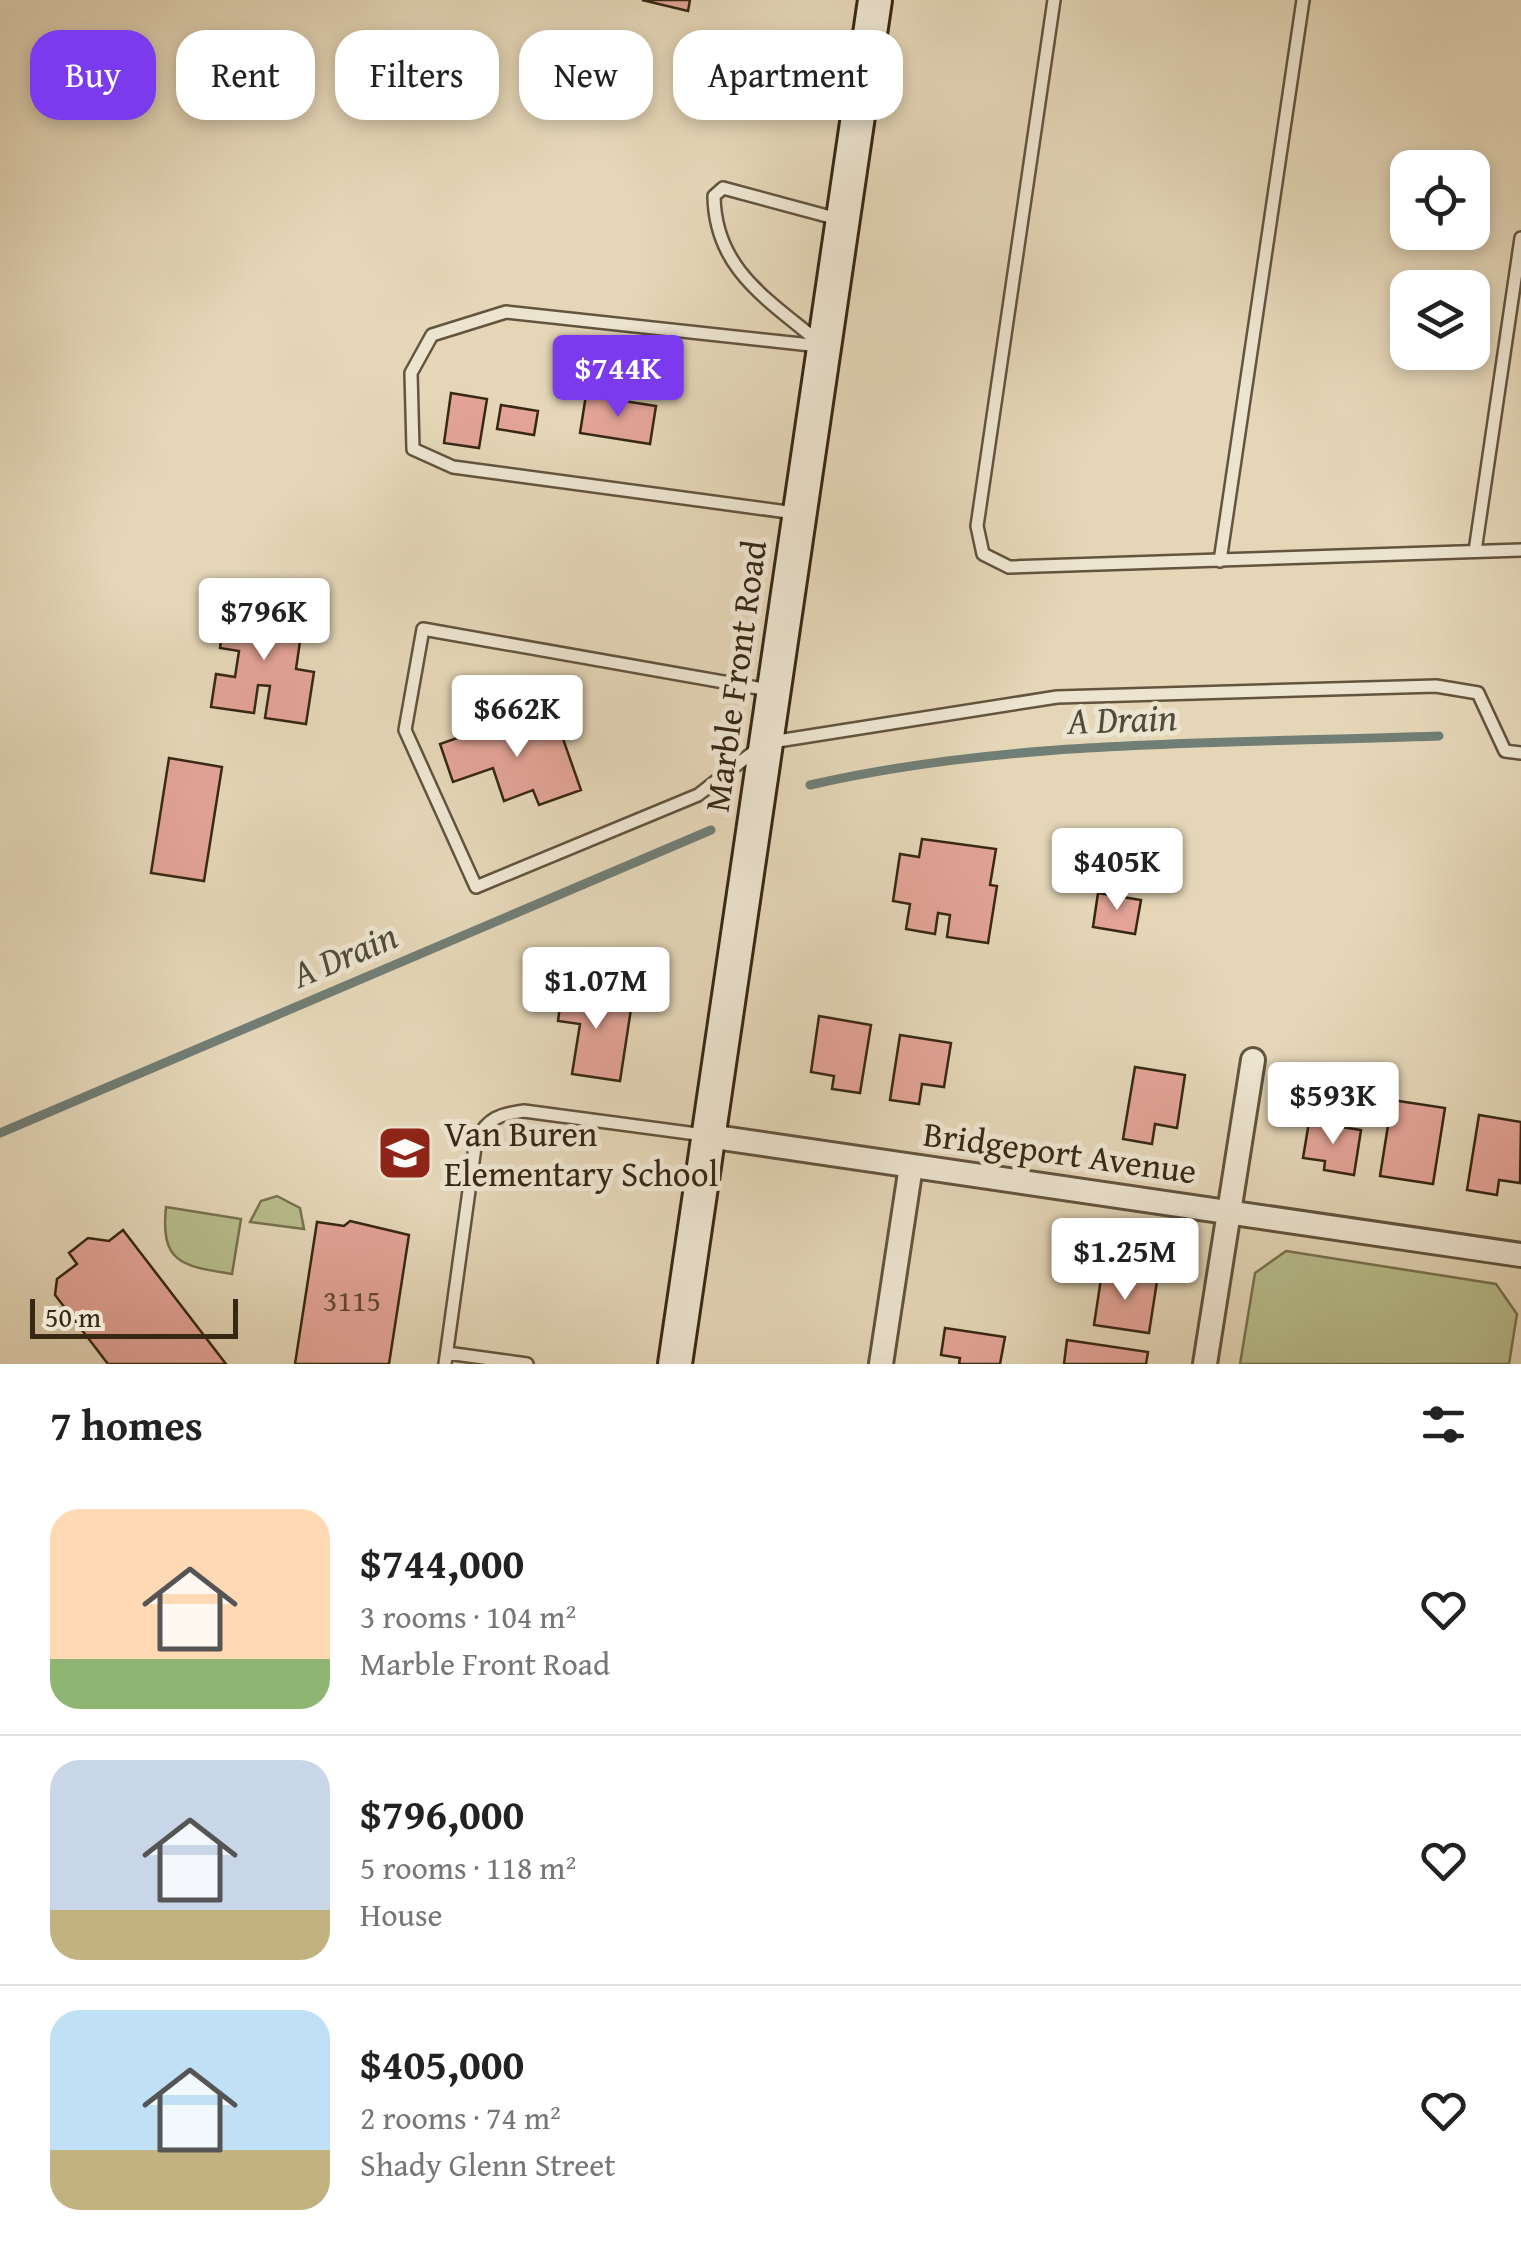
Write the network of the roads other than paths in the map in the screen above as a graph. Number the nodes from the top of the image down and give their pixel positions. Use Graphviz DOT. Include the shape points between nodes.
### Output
graph roads {
  1 [pos="875,0"];
  2 [pos="1054,0"];
  3 [pos="1303,0"];
  4 [pos="842,220"];
  5 [pos="1521,238"];
  6 [pos="824,346"];
  7 [pos="800,513"];
  8 [pos="1475,550"];
  9 [pos="1521,550"];
  10 [pos="1220,561"];
  11 [pos="773,691"];
  12 [pos="765,742"];
  13 [pos="1521,753"];
  14 [pos="1254,1060"];
  15 [pos="708,1136"];
  16 [pos="911,1166"];
  17 [pos="1228,1212"];
  18 [pos="1521,1255"];
  19 [pos="446,1359"];
  20 [pos="526,1364"];
  21 [pos="674,1364"];
  22 [pos="881,1364"];
  23 [pos="1205,1364"];
  1 -- 4 [label="street, Marble Front Road"];
  2 -- 10 [label="lane" via="977,526 983,554 1009,567"];
  3 -- 10 [label="lane"];
  4 -- 6 [label="street, Marble Front Road"];
  4 -- 6 [label="lane" via="723,188 714,196 724,251 750,285"];
  5 -- 8 [label="lane"];
  6 -- 7 [label="street, Marble Front Road"];
  6 -- 7 [label="lane" via="506,312 432,335 411,373 414,449 453,467"];
  7 -- 11 [label="street, Marble Front Road"];
  8 -- 9 [label="lane"];
  8 -- 10 [label="lane"];
  11 -- 12 [label="street, Marble Front Road"];
  11 -- 12 [label="lane" via="424,629 405,730 476,887 698,795"];
  12 -- 13 [label="lane" via="1057,696 1436,686 1478,694 1506,751"];
  12 -- 15 [label="street, Marble Front Road"];
  14 -- 17 [label="street"];
  15 -- 16 [label="street, Bridgeport Avenue"];
  15 -- 19 [label="lane" via="524,1111 486,1124 476,1140"];
  15 -- 21 [label="street, Marble Front Road"];
  16 -- 17 [label="street, Bridgeport Avenue"];
  16 -- 22 [label="street"];
  17 -- 18 [label="street, Bridgeport Avenue"];
  17 -- 23 [label="street"];
  19 -- 20 [label="lane"];
}
